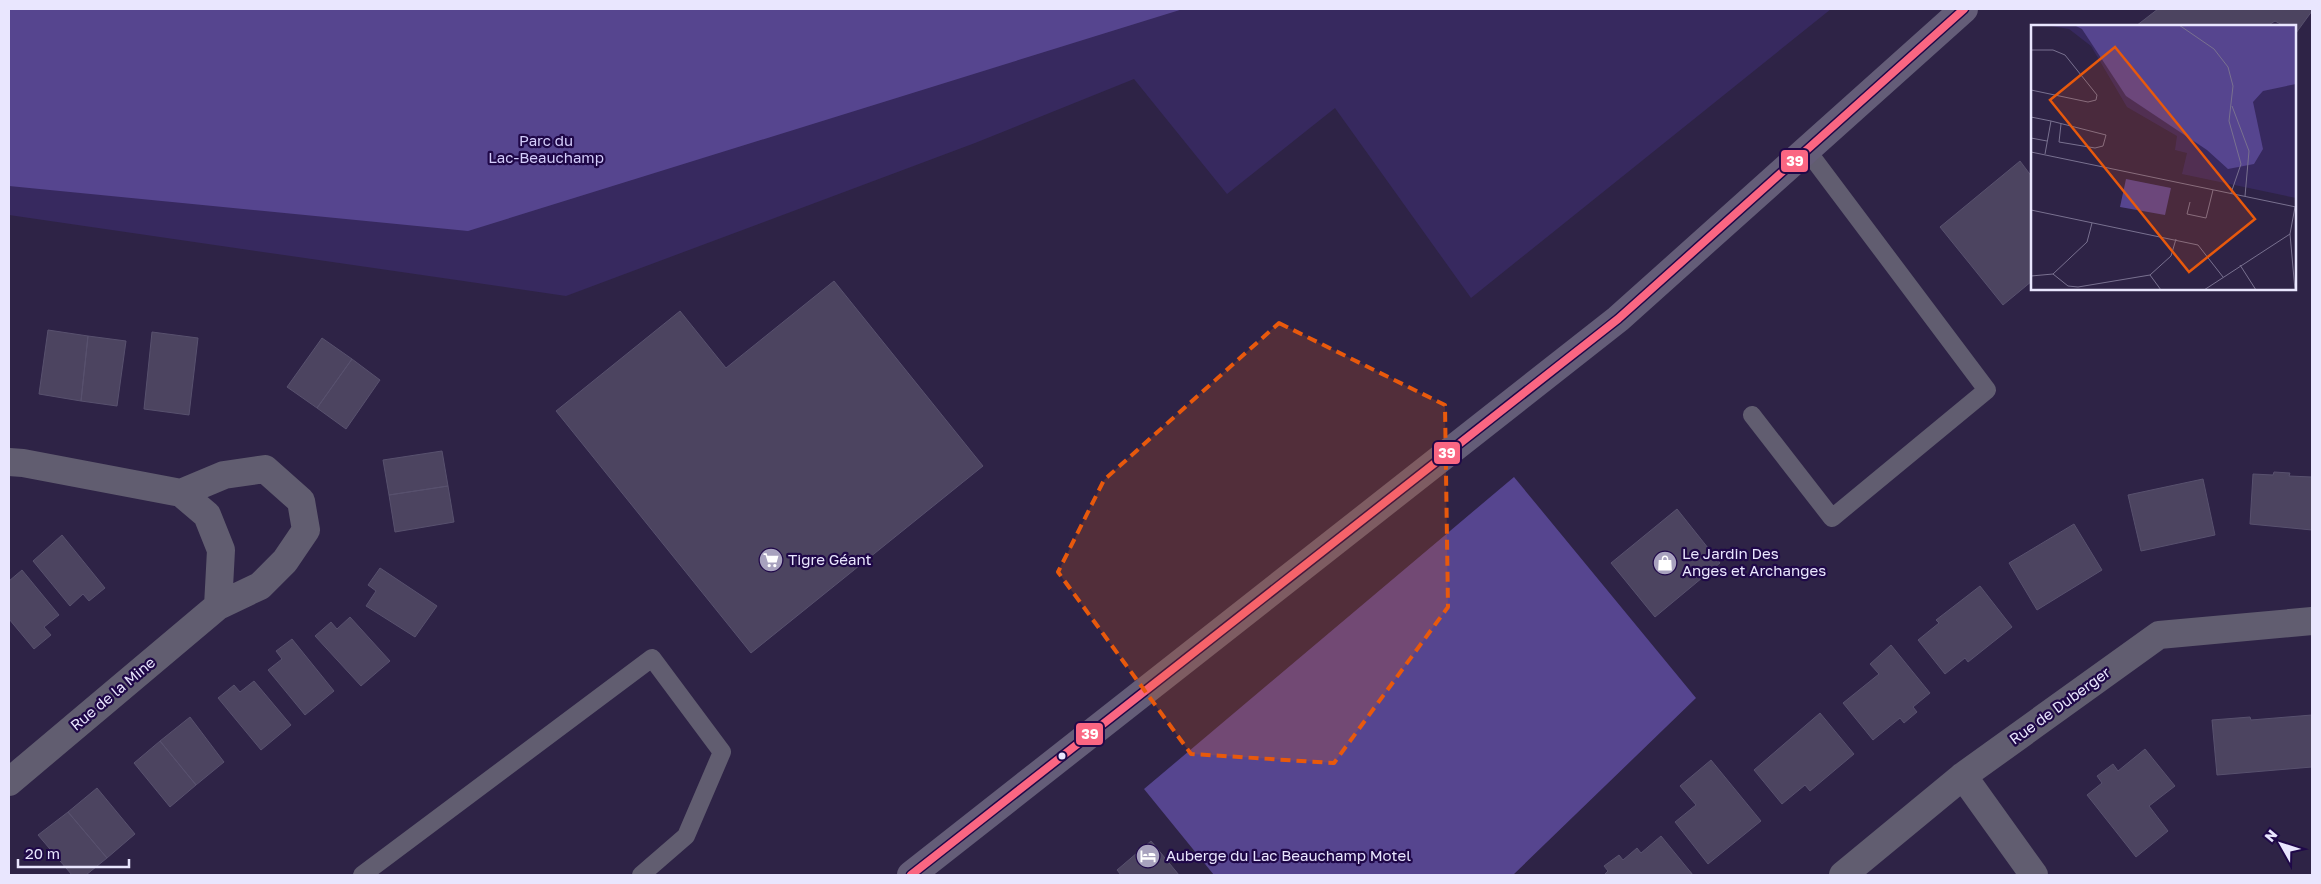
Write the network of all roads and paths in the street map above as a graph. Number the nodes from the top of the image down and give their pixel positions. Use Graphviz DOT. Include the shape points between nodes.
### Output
graph roads {
  1 [pos="1954,12"];
  2 [pos="1806,149"];
  3 [pos="1752,415"];
  4 [pos="9,462"];
  5 [pos="180,493"];
  6 [pos="218,606"];
  7 [pos="2312,621"];
  8 [pos="1963,776"];
  9 [pos="9,782"];
  10 [pos="362,875"];
  11 [pos="641,875"];
  12 [pos="911,875"];
  13 [pos="1843,875"];
  14 [pos="2034,875"];
  1 -- 2 [label="main road"];
  2 -- 3 [label="lane" via="1987,390 1832,518"];
  2 -- 12 [label="main road" via="1618,319"];
  4 -- 5 [label="street"];
  5 -- 6 [label="street" via="207,515 221,550"];
  5 -- 6 [label="street, Rue de la Mine" via="224,475 265,469 301,501 306,530 285,561 260,586"];
  6 -- 9 [label="street, Rue de la Mine"];
  7 -- 8 [label="street, Rue de Duberger" via="2159,635"];
  8 -- 13 [label="street, Rue de Duberger"];
  8 -- 14 [label="street"];
  10 -- 11 [label="lane" via="652,658 722,752 686,836"];
}
